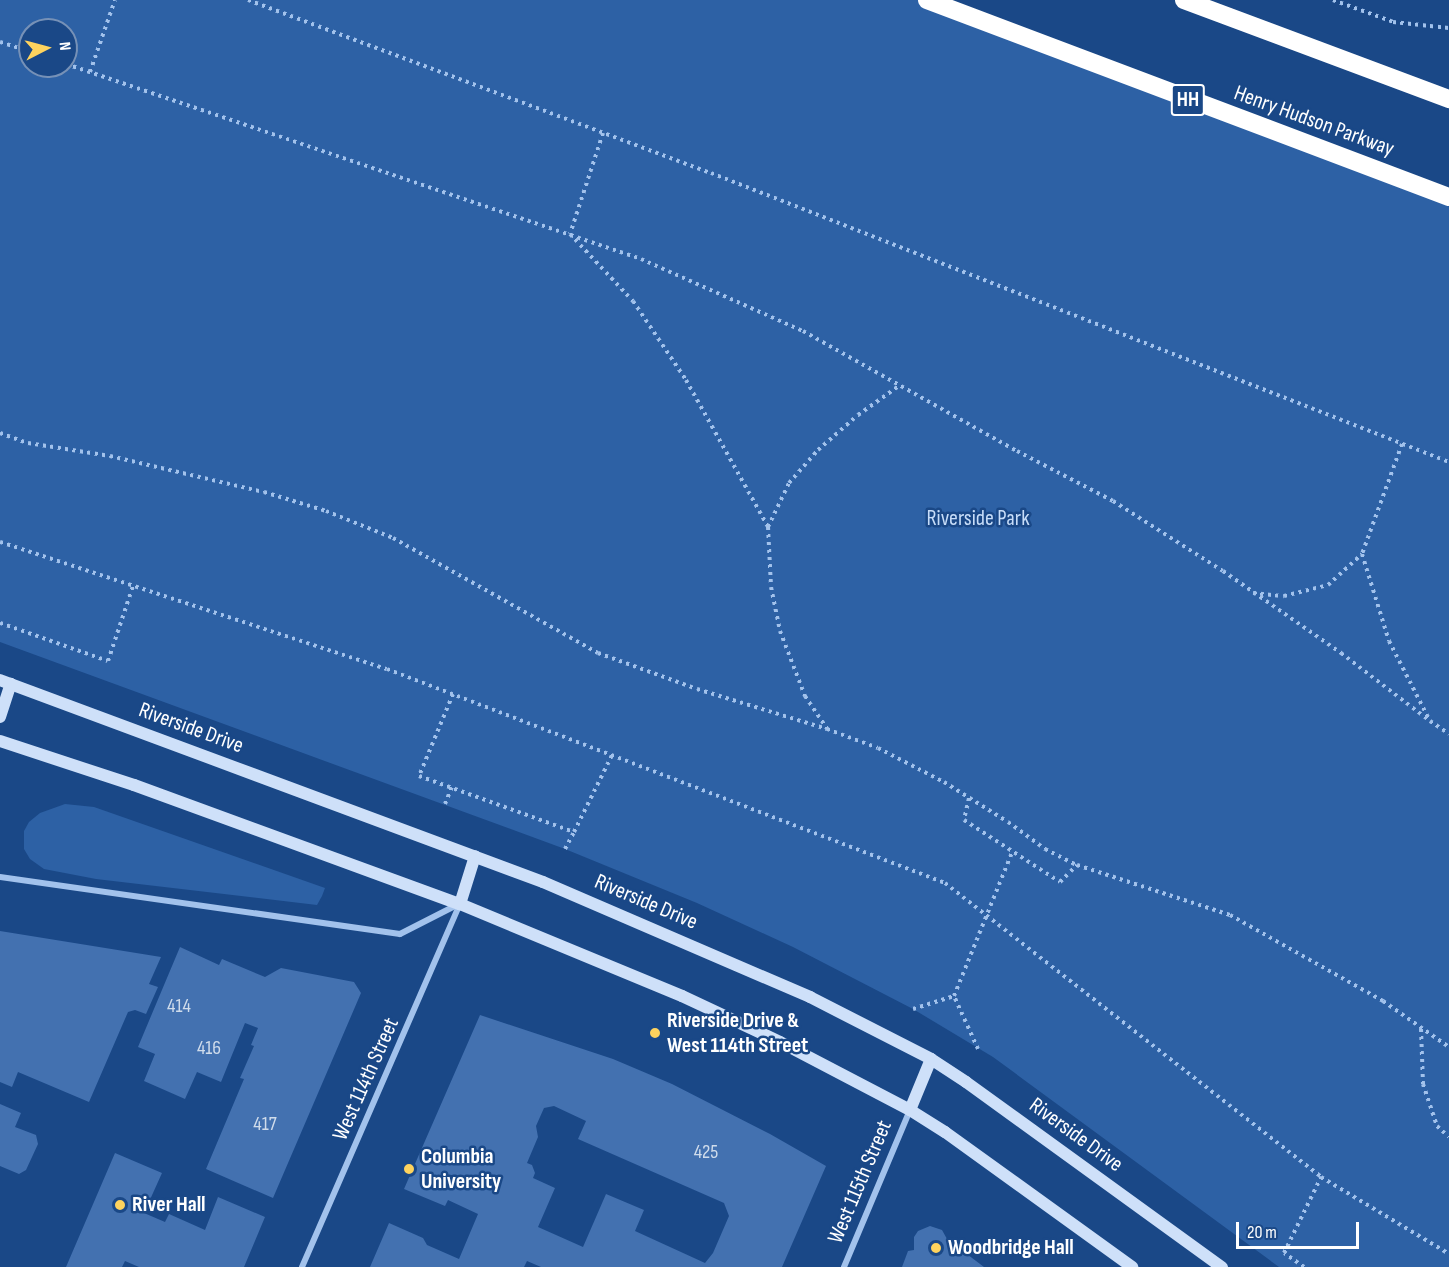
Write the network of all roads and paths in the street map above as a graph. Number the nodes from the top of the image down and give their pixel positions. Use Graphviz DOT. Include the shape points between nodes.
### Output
graph roads {
  1 [pos="115,0"];
  2 [pos="248,0"];
  3 [pos="927,0"];
  4 [pos="1184,0"];
  5 [pos="1333,0"];
  6 [pos="1449,28"];
  7 [pos="0,42"];
  8 [pos="18,48"];
  9 [pos="78,68"];
  10 [pos="90,72"];
  11 [pos="1449,99"];
  12 [pos="603,133"];
  13 [pos="1449,197"];
  14 [pos="570,234"];
  15 [pos="901,385"];
  16 [pos="0,433"];
  17 [pos="1402,444"];
  18 [pos="1449,462"];
  19 [pos="768,527"];
  20 [pos="0,542"];
  21 [pos="1362,554"];
  22 [pos="134,586"];
  23 [pos="1252,592"];
  24 [pos="0,623"];
  25 [pos="6,682"];
  26 [pos="453,694"];
  27 [pos="0,717"];
  28 [pos="1430,721"];
  29 [pos="827,729"];
  30 [pos="1449,734"];
  31 [pos="0,741"];
  32 [pos="612,755"];
  33 [pos="452,787"];
  34 [pos="969,798"];
  35 [pos="445,804"];
  36 [pos="574,832"];
  37 [pos="565,849"];
  38 [pos="1013,850"];
  39 [pos="475,856"];
  40 [pos="1077,865"];
  41 [pos="0,877"];
  42 [pos="460,904"];
  43 [pos="985,916"];
  44 [pos="954,996"];
  45 [pos="913,1009"];
  46 [pos="1421,1028"];
  47 [pos="1449,1047"];
  48 [pos="978,1050"];
  49 [pos="931,1059"];
  50 [pos="910,1110"];
  51 [pos="1449,1137"];
  52 [pos="1321,1177"];
  53 [pos="1449,1254"];
  54 [pos="302,1267"];
  55 [pos="844,1267"];
  56 [pos="1132,1267"];
  57 [pos="1222,1267"];
  58 [pos="1304,1267"];
  1 -- 10 [label="path"];
  2 -- 12 [label="path"];
  3 -- 13 [label="highway, Henry Hudson Parkway / HH"];
  4 -- 11 [label="highway"];
  5 -- 6 [label="path" via="1393,22"];
  7 -- 8 [label="path"];
  9 -- 10 [label="path"];
  10 -- 14 [label="path"];
  12 -- 14 [label="path"];
  12 -- 17 [label="path"];
  14 -- 15 [label="path" via="641,259 804,330"];
  14 -- 19 [label="path" via="633,301 686,380"];
  15 -- 19 [label="path" via="818,450 789,483"];
  15 -- 23 [label="path" via="1113,501"];
  16 -- 29 [label="path" via="28,443 110,456 264,492 326,511 403,544 597,653 697,690"];
  17 -- 18 [label="path"];
  17 -- 21 [label="path"];
  19 -- 29 [label="path" via="771,587 780,631 805,696"];
  20 -- 22 [label="path"];
  21 -- 23 [label="path" via="1328,585 1284,596"];
  21 -- 28 [label="path" via="1389,641"];
  22 -- 24 [label="path" via="108,661"];
  22 -- 26 [label="path"];
  23 -- 28 [label="path"];
  25 -- 27 [label="main road"];
  25 -- 39 [label="main road, Riverside Drive"];
  26 -- 32 [label="path"];
  26 -- 33 [label="path" via="419,776"];
  28 -- 30 [label="path"];
  29 -- 34 [label="path" via="878,748"];
  31 -- 42 [label="main road" via="134,785"];
  32 -- 36 [label="path"];
  32 -- 43 [label="path" via="945,883"];
  33 -- 35 [label="path"];
  33 -- 36 [label="path"];
  34 -- 38 [label="path" via="964,820"];
  34 -- 40 [label="path" via="1045,849"];
  36 -- 37 [label="path"];
  38 -- 40 [label="path" via="1060,882"];
  38 -- 43 [label="path"];
  39 -- 42 [label="main road"];
  39 -- 49 [label="main road, Riverside Drive" via="731,961"];
  40 -- 46 [label="path" via="1230,915 1383,1001"];
  41 -- 42 [label="street" via="400,934"];
  42 -- 50 [label="main road" via="682,996"];
  42 -- 54 [label="street, West 114th Street"];
  43 -- 44 [label="path"];
  43 -- 52 [label="path"];
  44 -- 45 [label="path"];
  44 -- 48 [label="path"];
  46 -- 47 [label="path"];
  46 -- 51 [label="path" via="1423,1084 1437,1126"];
  49 -- 50 [label="main road"];
  49 -- 57 [label="main road, Riverside Drive"];
  50 -- 55 [label="street, West 115th Street"];
  50 -- 56 [label="main road"];
  52 -- 53 [label="path"];
  52 -- 58 [label="path" via="1284,1253"];
}
